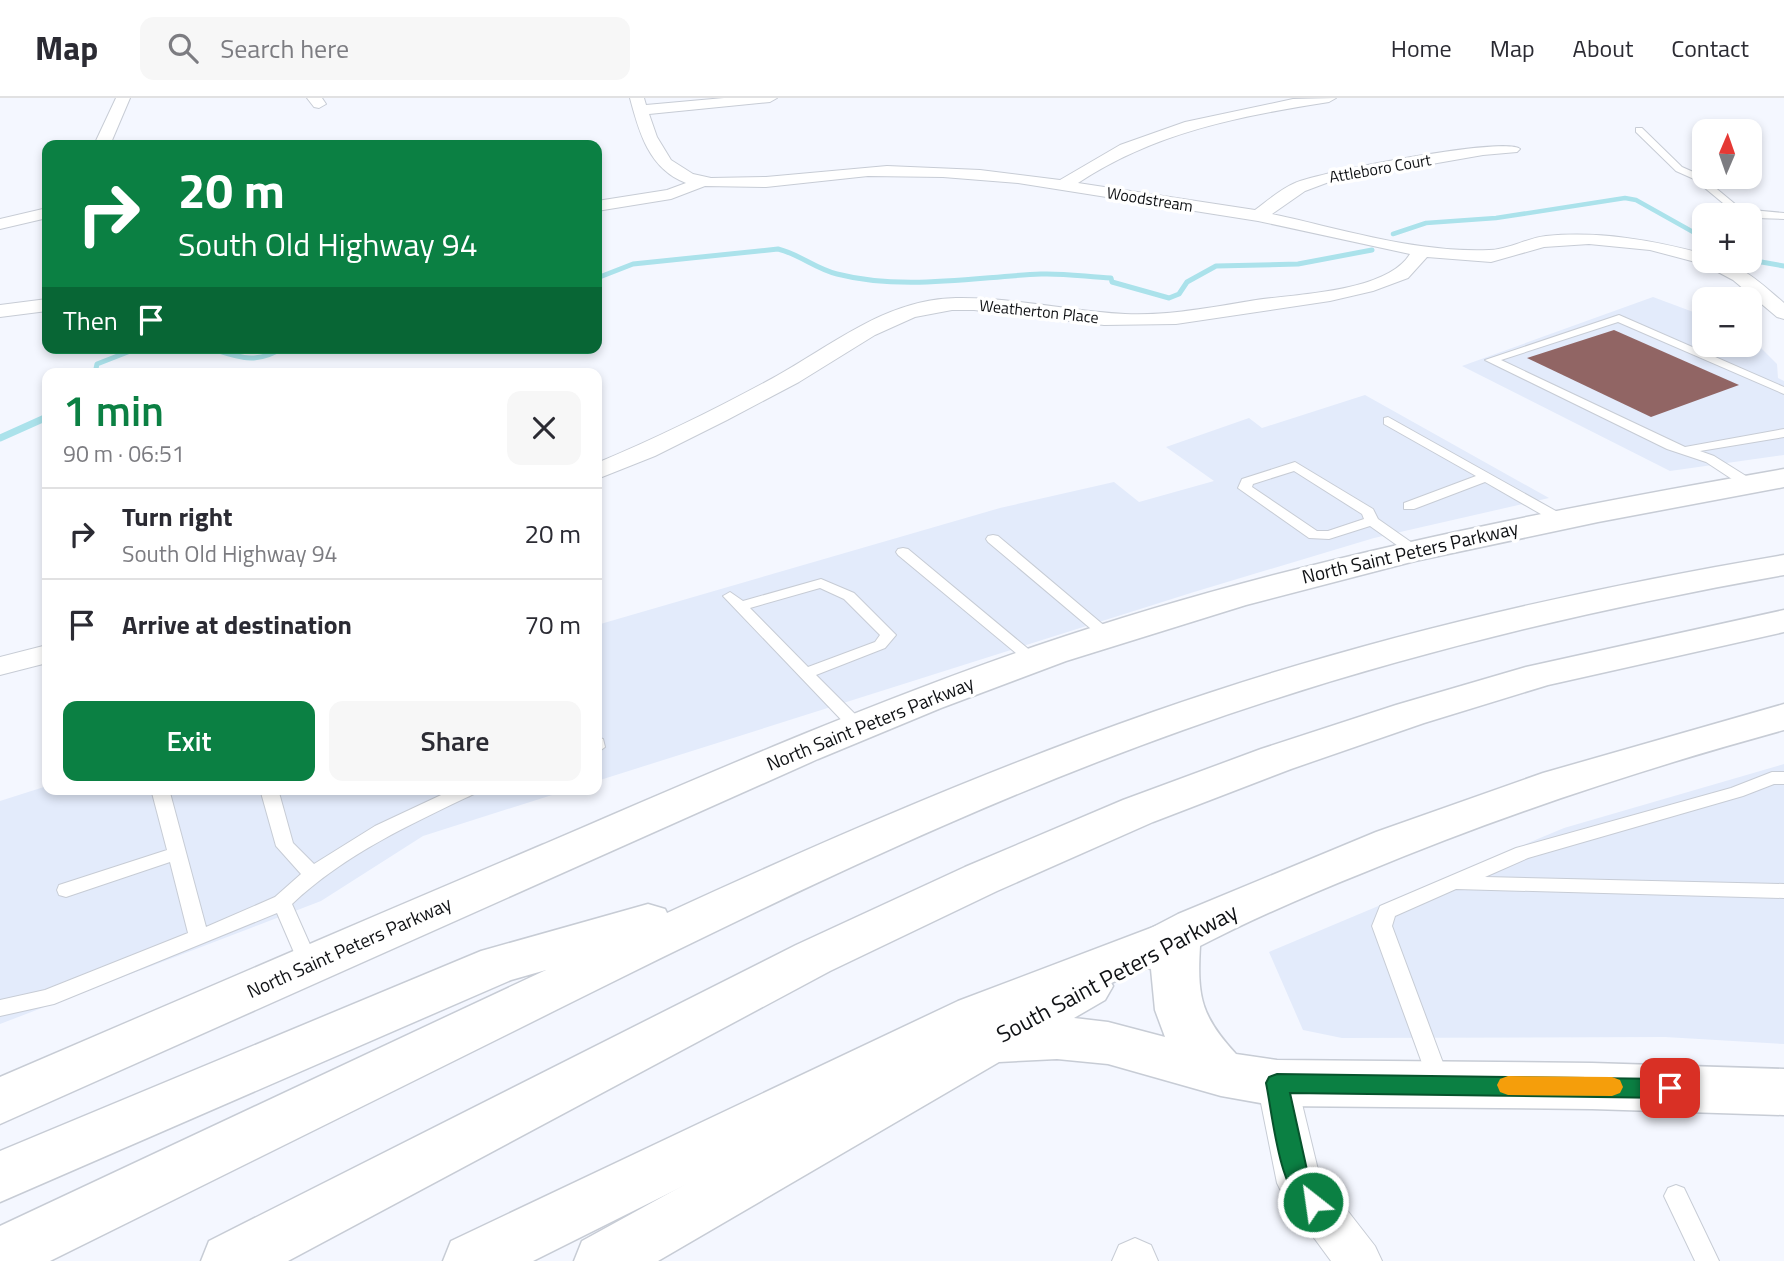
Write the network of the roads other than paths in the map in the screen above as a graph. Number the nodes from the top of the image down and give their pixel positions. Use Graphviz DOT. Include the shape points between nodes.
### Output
graph roads {
  1 [pos="123,98"];
  2 [pos="770,98"];
  3 [pos="1329,98"];
  4 [pos="639,104"];
  5 [pos="1639,130"];
  6 [pos="104,140"];
  7 [pos="1512,149"];
  8 [pos="702,181"];
  9 [pos="1063,185"];
  10 [pos="602,205"];
  11 [pos="42,214"];
  12 [pos="1258,216"];
  13 [pos="1784,216"];
  14 [pos="0,223"];
  15 [pos="1421,251"];
  16 [pos="1692,256"];
  17 [pos="1734,273"];
  18 [pos="42,306"];
  19 [pos="0,311"];
  20 [pos="1784,313"];
  21 [pos="1784,391"];
  22 [pos="1388,421"];
  23 [pos="1784,433"];
  24 [pos="1684,450"];
  25 [pos="602,470"];
  26 [pos="1486,477"];
  27 [pos="1766,481"];
  28 [pos="1409,506"];
  29 [pos="1558,518"];
  30 [pos="1371,521"];
  31 [pos="993,539"];
  32 [pos="1413,550"];
  33 [pos="902,552"];
  34 [pos="1784,565"];
  35 [pos="1784,621"];
  36 [pos="1108,636"];
  37 [pos="42,655"];
  38 [pos="1033,660"];
  39 [pos="0,666"];
  40 [pos="806,673"];
  41 [pos="1784,717"];
  42 [pos="858,727"];
  43 [pos="1784,778"];
  44 [pos="162,795"];
  45 [pos="271,795"];
  46 [pos="457,795"];
  47 [pos="177,853"];
  48 [pos="312,874"];
  49 [pos="1452,883"];
  50 [pos="66,890"];
  51 [pos="1784,891"];
  52 [pos="751,893"];
  53 [pos="282,902"];
  54 [pos="1177,936"];
  55 [pos="199,937"];
  56 [pos="309,965"];
  57 [pos="0,1008"];
  58 [pos="988,1042"];
  59 [pos="1221,1074"];
  60 [pos="1277,1083"];
  61 [pos="1440,1085"];
  62 [pos="1784,1092"];
  63 [pos="0,1101"];
  64 [pos="0,1177"];
  65 [pos="1676,1196"];
  66 [pos="0,1256"];
  67 [pos="230,1261"];
  68 [pos="472,1261"];
  69 [pos="603,1261"];
  70 [pos="1359,1261"];
  71 [pos="1707,1261"];
  1 -- 6 [label="street"];
  2 -- 4 [label="street"];
  3 -- 9 [label="street" via="1273,106 1175,130 1096,161"];
  4 -- 8 [label="street, Woodstream" via="661,157 672,170"];
  5 -- 13 [label="lane" via="1679,169 1697,177 1738,211"];
  7 -- 12 [label="street, Attleboro Court" via="1326,178 1299,187"];
  8 -- 9 [label="street, Woodstream" via="744,183 898,171 978,174"];
  8 -- 10 [label="street" via="671,194"];
  9 -- 12 [label="street, Woodstream"];
  11 -- 14 [label="street"];
  12 -- 15 [label="street, Woodstream"];
  15 -- 16 [label="street, Woodstream" via="1491,256 1543,242 1589,239 1651,245"];
  15 -- 25 [label="street, Weatherton Place" via="1401,274 1347,291 1167,320 1074,316 990,304 914,310 877,324 794,376"];
  17 -- 20 [label="street"];
  18 -- 19 [label="street"];
  21 -- 24 [label="lane" via="1619,318 1491,359"];
  22 -- 26 [label="lane"];
  23 -- 24 [label="lane"];
  24 -- 27 [label="lane"];
  26 -- 28 [label="lane"];
  26 -- 29 [label="lane"];
  27 -- 29 [label="main road, North Saint Peters Parkway"];
  29 -- 32 [label="main road, North Saint Peters Parkway"];
  30 -- 30 [label="lane" via="1368,512 1294,466 1247,482 1245,488 1314,535 1329,535"];
  30 -- 32 [label="lane"];
  31 -- 36 [label="lane"];
  32 -- 36 [label="main road, North Saint Peters Parkway" via="1214,602"];
  33 -- 38 [label="lane"];
  34 -- 52 [label="main road" via="1511,620 1228,701 947,806"];
  35 -- 67 [label="main road" via="1541,676 1410,714 1138,811 813,958"];
  36 -- 38 [label="main road, North Saint Peters Parkway"];
  37 -- 39 [label="street"];
  38 -- 42 [label="main road, North Saint Peters Parkway"];
  40 -- 40 [label="lane" via="735,601 821,583 849,596 888,635 880,645"];
  40 -- 42 [label="lane"];
  41 -- 54 [label="main road, South Saint Peters Parkway" via="1642,755 1414,833"];
  42 -- 56 [label="main road, North Saint Peters Parkway"];
  43 -- 49 [label="lane" via="1522,853"];
  44 -- 47 [label="lane"];
  45 -- 48 [label="lane" via="285,846"];
  46 -- 48 [label="lane" via="381,831"];
  47 -- 50 [label="lane"];
  47 -- 55 [label="lane"];
  48 -- 53 [label="lane"];
  49 -- 51 [label="lane"];
  49 -- 61 [label="lane" via="1387,911 1381,926"];
  52 -- 64 [label="main road" via="498,965"];
  52 -- 66 [label="main road"];
  53 -- 55 [label="lane"];
  53 -- 56 [label="lane"];
  54 -- 58 [label="main road, South Saint Peters Parkway"];
  54 -- 59 [label="main road" via="1174,978 1178,1007 1189,1036"];
  54 -- 68 [label="main road" via="976,1016"];
  55 -- 57 [label="lane" via="47,998"];
  56 -- 63 [label="main road, North Saint Peters Parkway"];
  58 -- 59 [label="main road" via="1057,1038 1108,1043"];
  58 -- 69 [label="main road, South Saint Peters Parkway"];
  59 -- 60 [label="main road"];
  60 -- 61 [label="main road"];
  60 -- 70 [label="street" via="1298,1183"];
  61 -- 62 [label="main road"];
  65 -- 71 [label="lane"];
}
